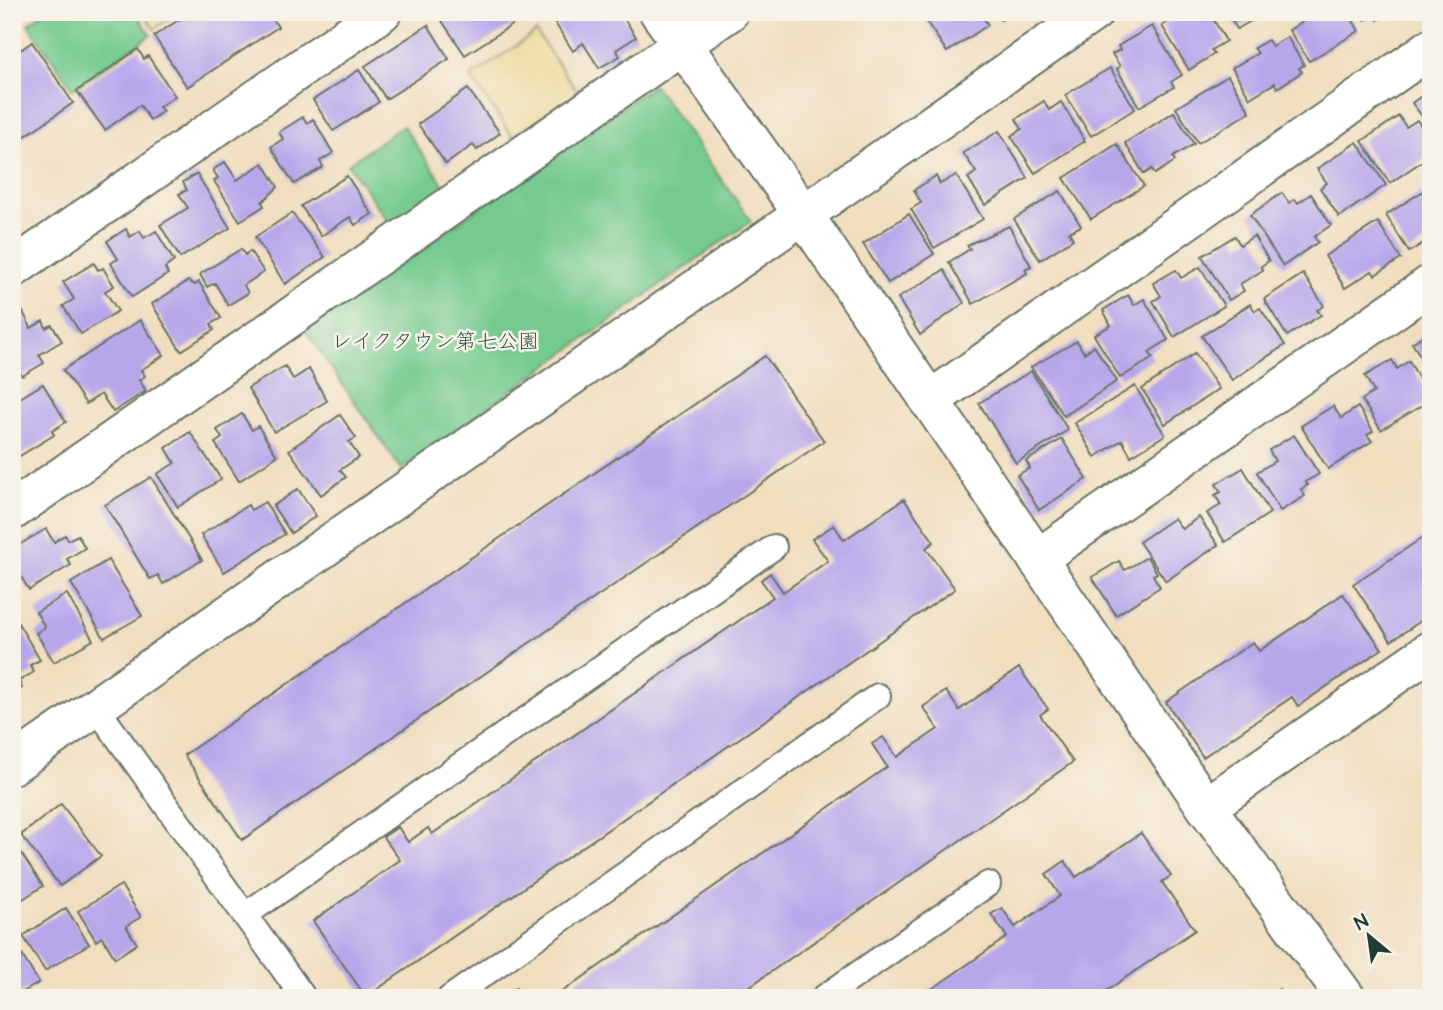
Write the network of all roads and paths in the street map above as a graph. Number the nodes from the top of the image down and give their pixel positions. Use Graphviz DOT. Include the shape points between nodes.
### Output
graph roads {
  1 [pos="382,12"];
  2 [pos="659,12"];
  3 [pos="729,12"];
  4 [pos="1094,12"];
  5 [pos="682,44"];
  6 [pos="1431,48"];
  7 [pos="803,214"];
  8 [pos="12,270"];
  9 [pos="1431,284"];
  10 [pos="929,401"];
  11 [pos="12,511"];
  12 [pos="774,547"];
  13 [pos="1037,559"];
  14 [pos="1431,650"];
  15 [pos="878,696"];
  16 [pos="96,707"];
  17 [pos="12,765"];
  18 [pos="1206,807"];
  19 [pos="988,884"];
  20 [pos="245,915"];
  21 [pos="304,998"];
  22 [pos="450,998"];
  23 [pos="823,998"];
  24 [pos="1346,998"];
  1 -- 8 [label="street"];
  2 -- 5 [label="street"];
  3 -- 5 [label="street"];
  4 -- 7 [label="street"];
  5 -- 7 [label="street"];
  5 -- 11 [label="street"];
  6 -- 10 [label="street"];
  7 -- 10 [label="street"];
  7 -- 16 [label="street"];
  9 -- 13 [label="street"];
  10 -- 13 [label="street"];
  12 -- 20 [label="lane"];
  13 -- 18 [label="street"];
  14 -- 18 [label="street"];
  15 -- 22 [label="lane"];
  16 -- 17 [label="street"];
  16 -- 20 [label="lane"];
  18 -- 24 [label="street"];
  19 -- 23 [label="lane"];
  20 -- 21 [label="lane"];
}
